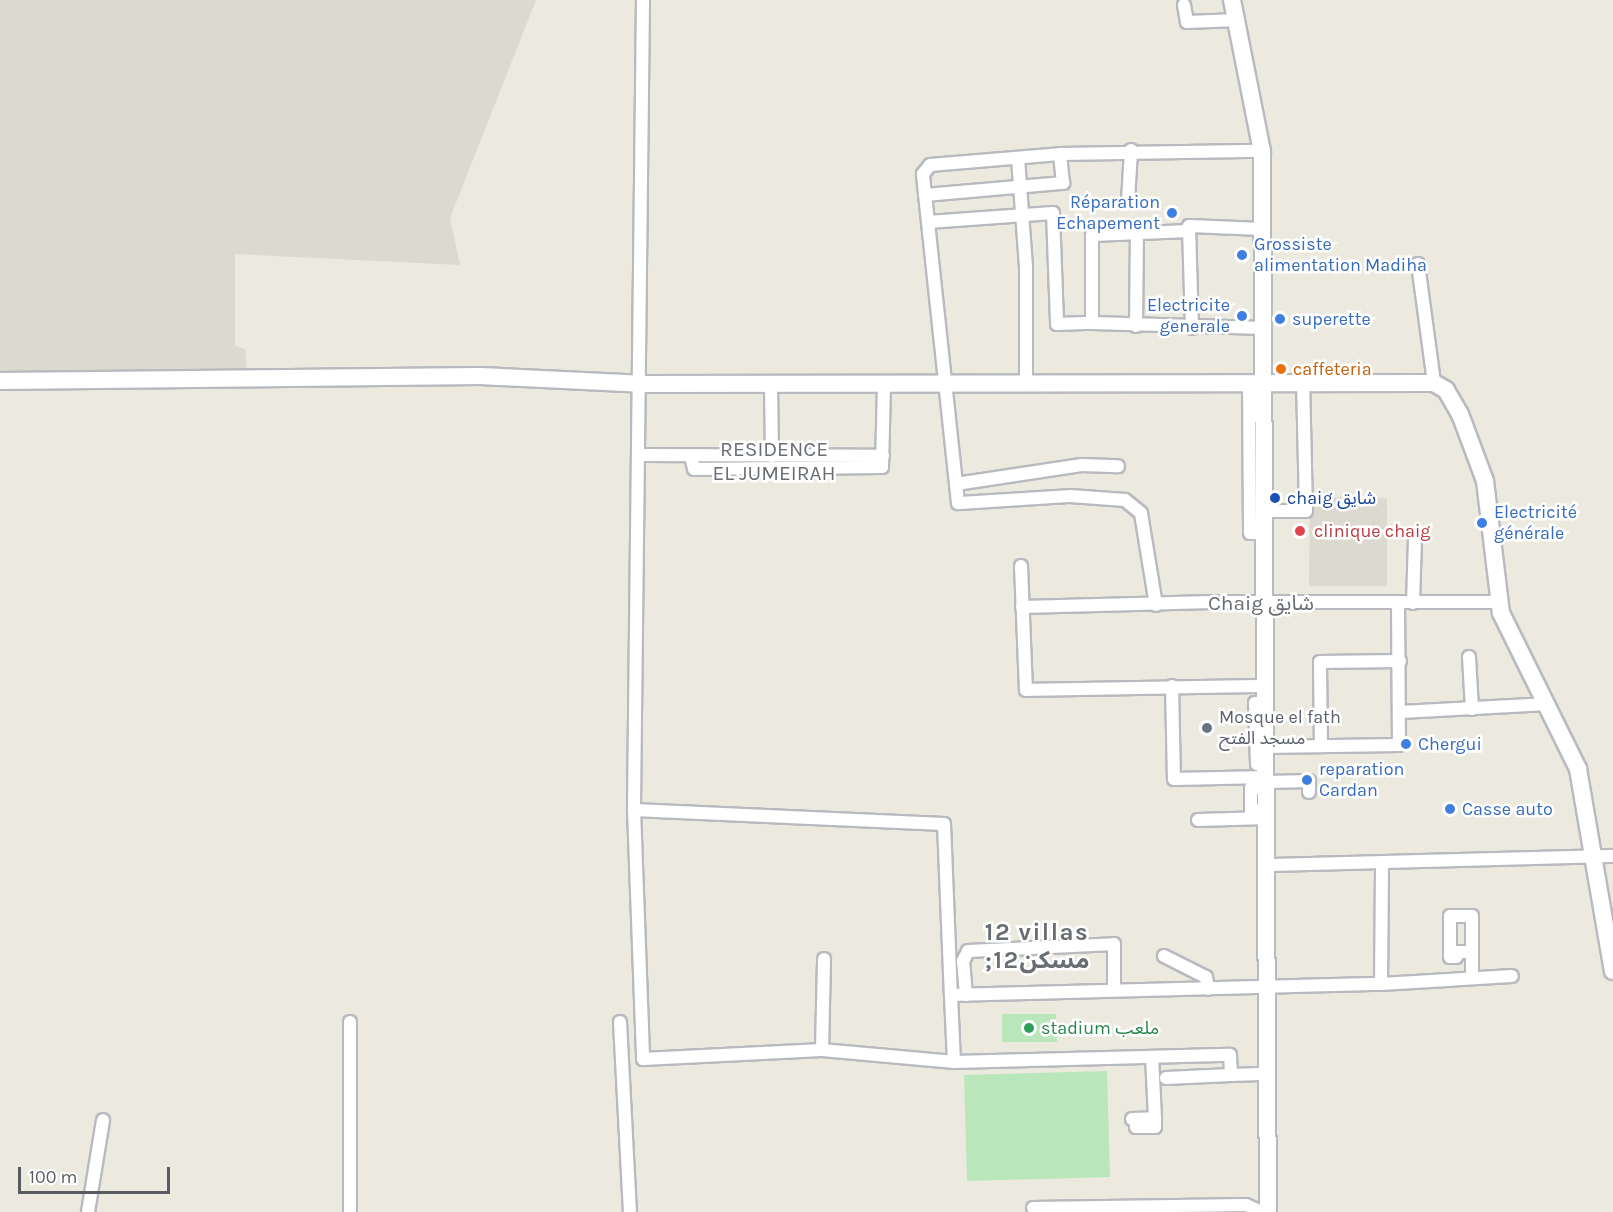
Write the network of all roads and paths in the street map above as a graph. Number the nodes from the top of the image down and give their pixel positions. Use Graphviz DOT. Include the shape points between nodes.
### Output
graph roads {
  1 [pos="643,0"];
  2 [pos="1232,0"];
  3 [pos="1239,0"];
  4 [pos="1184,4"];
  5 [pos="1238,20"];
  6 [pos="1131,150"];
  7 [pos="1262,151"];
  8 [pos="1060,154"];
  9 [pos="1018,158"];
  10 [pos="1021,185"];
  11 [pos="925,195"];
  12 [pos="1128,201"];
  13 [pos="1023,214"];
  14 [pos="928,222"];
  15 [pos="1262,229"];
  16 [pos="1189,231"];
  17 [pos="1137,233"];
  18 [pos="1419,264"];
  19 [pos="1092,323"];
  20 [pos="1136,326"];
  21 [pos="1192,328"];
  22 [pos="1264,328"];
  23 [pos="0,381"];
  24 [pos="1303,382"];
  25 [pos="946,383"];
  26 [pos="1434,383"];
  27 [pos="641,384"];
  28 [pos="771,384"];
  29 [pos="884,384"];
  30 [pos="1026,384"];
  31 [pos="1256,384"];
  32 [pos="640,455"];
  33 [pos="690,456"];
  34 [pos="772,456"];
  35 [pos="884,456"];
  36 [pos="1118,466"];
  37 [pos="956,484"];
  38 [pos="1263,512"];
  39 [pos="1263,533"];
  40 [pos="1415,539"];
  41 [pos="1021,566"];
  42 [pos="1263,601"];
  43 [pos="1499,602"];
  44 [pos="1398,603"];
  45 [pos="1413,603"];
  46 [pos="1156,605"];
  47 [pos="1022,607"];
  48 [pos="1469,657"];
  49 [pos="1400,661"];
  50 [pos="1172,686"];
  51 [pos="1266,694"];
  52 [pos="1548,704"];
  53 [pos="1472,709"];
  54 [pos="1401,712"];
  55 [pos="1321,746"];
  56 [pos="1266,772"];
  57 [pos="1309,792"];
  58 [pos="634,810"];
  59 [pos="1267,814"];
  60 [pos="1198,820"];
  61 [pos="1613,856"];
  62 [pos="1593,859"];
  63 [pos="1382,865"];
  64 [pos="1268,866"];
  65 [pos="1472,952"];
  66 [pos="1164,956"];
  67 [pos="824,960"];
  68 [pos="1613,971"];
  69 [pos="1512,976"];
  70 [pos="1472,977"];
  71 [pos="1381,984"];
  72 [pos="1269,987"];
  73 [pos="1208,989"];
  74 [pos="1114,990"];
  75 [pos="951,995"];
  76 [pos="966,995"];
  77 [pos="350,1022"];
  78 [pos="620,1022"];
  79 [pos="822,1050"];
  80 [pos="1152,1057"];
  81 [pos="954,1062"];
  82 [pos="1268,1074"];
  83 [pos="1231,1075"];
  84 [pos="1166,1078"];
  85 [pos="1143,1118"];
  86 [pos="103,1120"];
  87 [pos="1033,1208"];
  88 [pos="88,1212"];
  89 [pos="350,1212"];
  90 [pos="630,1212"];
  91 [pos="1262,1212"];
  92 [pos="1268,1212"];
  1 -- 27 [label="street"];
  2 -- 5 [label="street"];
  3 -- 5 [label="street"];
  4 -- 5 [label="street" via="1187,22"];
  5 -- 7 [label="street"];
  6 -- 7 [label="street"];
  6 -- 8 [label="street"];
  6 -- 12 [label="street"];
  7 -- 15 [label="street"];
  8 -- 9 [label="street"];
  8 -- 10 [label="street" via="1062,183"];
  9 -- 10 [label="street"];
  9 -- 11 [label="street" via="930,165 923,174"];
  10 -- 11 [label="street"];
  10 -- 13 [label="street"];
  11 -- 14 [label="street"];
  13 -- 14 [label="street"];
  13 -- 19 [label="street" via="1053,213 1057,324"];
  13 -- 30 [label="street"];
  14 -- 25 [label="street"];
  15 -- 16 [label="street" via="1189,226"];
  15 -- 22 [label="street"];
  16 -- 17 [label="street"];
  16 -- 21 [label="street"];
  17 -- 19 [label="street" via="1092,235"];
  17 -- 20 [label="street"];
  18 -- 26 [label="street"];
  19 -- 20 [label="street"];
  20 -- 21 [label="street"];
  21 -- 22 [label="street"];
  22 -- 31 [label="street"];
  23 -- 27 [label="street" via="480,376"];
  24 -- 26 [label="street"];
  24 -- 31 [label="street"];
  24 -- 38 [label="street" via="1306,511"];
  25 -- 29 [label="street"];
  25 -- 30 [label="street"];
  25 -- 37 [label="street"];
  26 -- 43 [label="street" via="1446,390 1460,414 1485,481"];
  27 -- 28 [label="street"];
  27 -- 32 [label="street"];
  28 -- 29 [label="street"];
  28 -- 34 [label="street"];
  29 -- 35 [label="street"];
  30 -- 31 [label="street"];
  31 -- 38 [label="street"];
  31 -- 39 [label="street" via="1250,533"];
  32 -- 33 [label="street"];
  32 -- 58 [label="street"];
  33 -- 34 [label="street"];
  33 -- 35 [label="street" via="694,469 881,467"];
  34 -- 35 [label="street"];
  36 -- 37 [label="street" via="1082,465"];
  37 -- 46 [label="street" via="958,503 1070,496 1125,500 1137,506"];
  38 -- 39 [label="street"];
  39 -- 42 [label="street"];
  40 -- 45 [label="street"];
  41 -- 47 [label="street"];
  42 -- 44 [label="street"];
  42 -- 46 [label="street"];
  42 -- 51 [label="street"];
  43 -- 45 [label="street"];
  43 -- 52 [label="street"];
  44 -- 45 [label="street"];
  44 -- 49 [label="street"];
  46 -- 47 [label="street"];
  47 -- 50 [label="street" via="1026,690"];
  48 -- 53 [label="street"];
  49 -- 54 [label="street"];
  49 -- 55 [label="street" via="1320,662"];
  50 -- 51 [label="street"];
  50 -- 56 [label="street" via="1174,779"];
  51 -- 56 [label="street"];
  52 -- 53 [label="street"];
  52 -- 62 [label="street" via="1578,769"];
  53 -- 54 [label="street"];
  54 -- 55 [label="street" via="1399,745"];
  55 -- 56 [label="street"];
  56 -- 57 [label="street" via="1309,781"];
  56 -- 59 [label="street"];
  58 -- 75 [label="street" via="944,824"];
  58 -- 79 [label="street" via="643,1059"];
  59 -- 60 [label="street"];
  59 -- 64 [label="street"];
  61 -- 62 [label="street"];
  62 -- 63 [label="street"];
  62 -- 68 [label="street"];
  63 -- 64 [label="street"];
  63 -- 71 [label="street"];
  64 -- 72 [label="street"];
  65 -- 70 [label="street"];
  66 -- 73 [label="street" via="1206,977"];
  67 -- 79 [label="street"];
  69 -- 70 [label="street"];
  70 -- 71 [label="street"];
  71 -- 72 [label="street"];
  72 -- 73 [label="street"];
  72 -- 82 [label="street"];
  73 -- 74 [label="street"];
  74 -- 76 [label="street"];
  74 -- 76 [label="street" via="1114,944 968,951 963,961"];
  75 -- 76 [label="street"];
  75 -- 81 [label="street"];
  77 -- 89 [label="street"];
  78 -- 90 [label="street"];
  79 -- 81 [label="street"];
  80 -- 81 [label="street"];
  80 -- 83 [label="street" via="1230,1055"];
  80 -- 85 [label="street" via="1148,1070 1154,1102 1148,1102"];
  82 -- 83 [label="street"];
  82 -- 92 [label="street"];
  83 -- 84 [label="street"];
  86 -- 88 [label="street"];
  87 -- 91 [label="street" via="1246,1205"];
}
